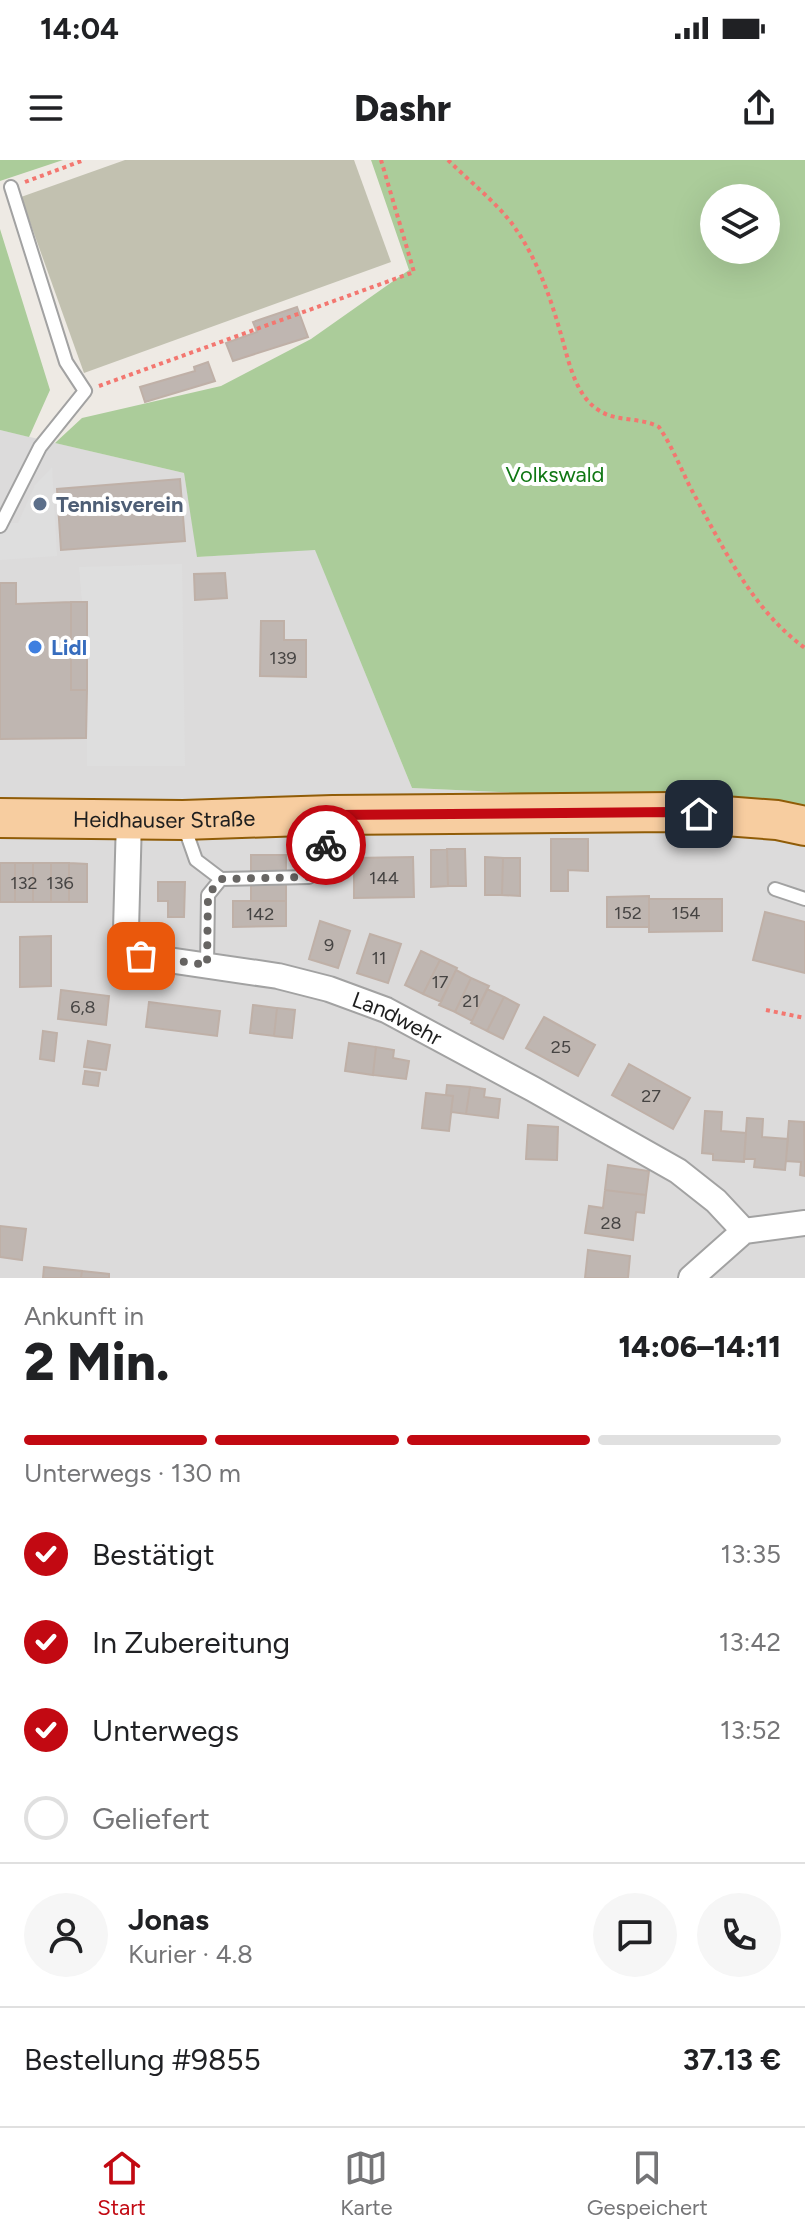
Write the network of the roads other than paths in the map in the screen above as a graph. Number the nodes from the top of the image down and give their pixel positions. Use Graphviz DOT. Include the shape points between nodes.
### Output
graph roads {
  1 [pos="11,187"];
  2 [pos="0,526"];
  3 [pos="333,815"];
  4 [pos="0,818"];
  5 [pos="129,819"];
  6 [pos="183,820"];
  7 [pos="805,826"];
  8 [pos="221,879"];
  9 [pos="775,889"];
  10 [pos="805,899"];
  11 [pos="207,965"];
  12 [pos="805,1223"];
  13 [pos="744,1231"];
  14 [pos="691,1278"];
  1 -- 2 [label="lane" via="66,362 85,391 40,447"];
  3 -- 6 [label="main road, Heidhauser Straße"];
  3 -- 7 [label="main road, Heidhauser Straße" via="672,812"];
  3 -- 8 [label="lane" via="326,846 309,877"];
  4 -- 5 [label="main road, Heidhauser Straße"];
  5 -- 6 [label="main road, Heidhauser Straße"];
  5 -- 11 [label="street, Landwehr" via="128,944 141,956"];
  6 -- 8 [label="lane" via="196,860"];
  8 -- 11 [label="lane" via="208,895"];
  9 -- 10 [label="lane"];
  11 -- 13 [label="street, Landwehr" via="278,976 386,1010 678,1171"];
  12 -- 13 [label="street"];
  13 -- 14 [label="street"];
}
